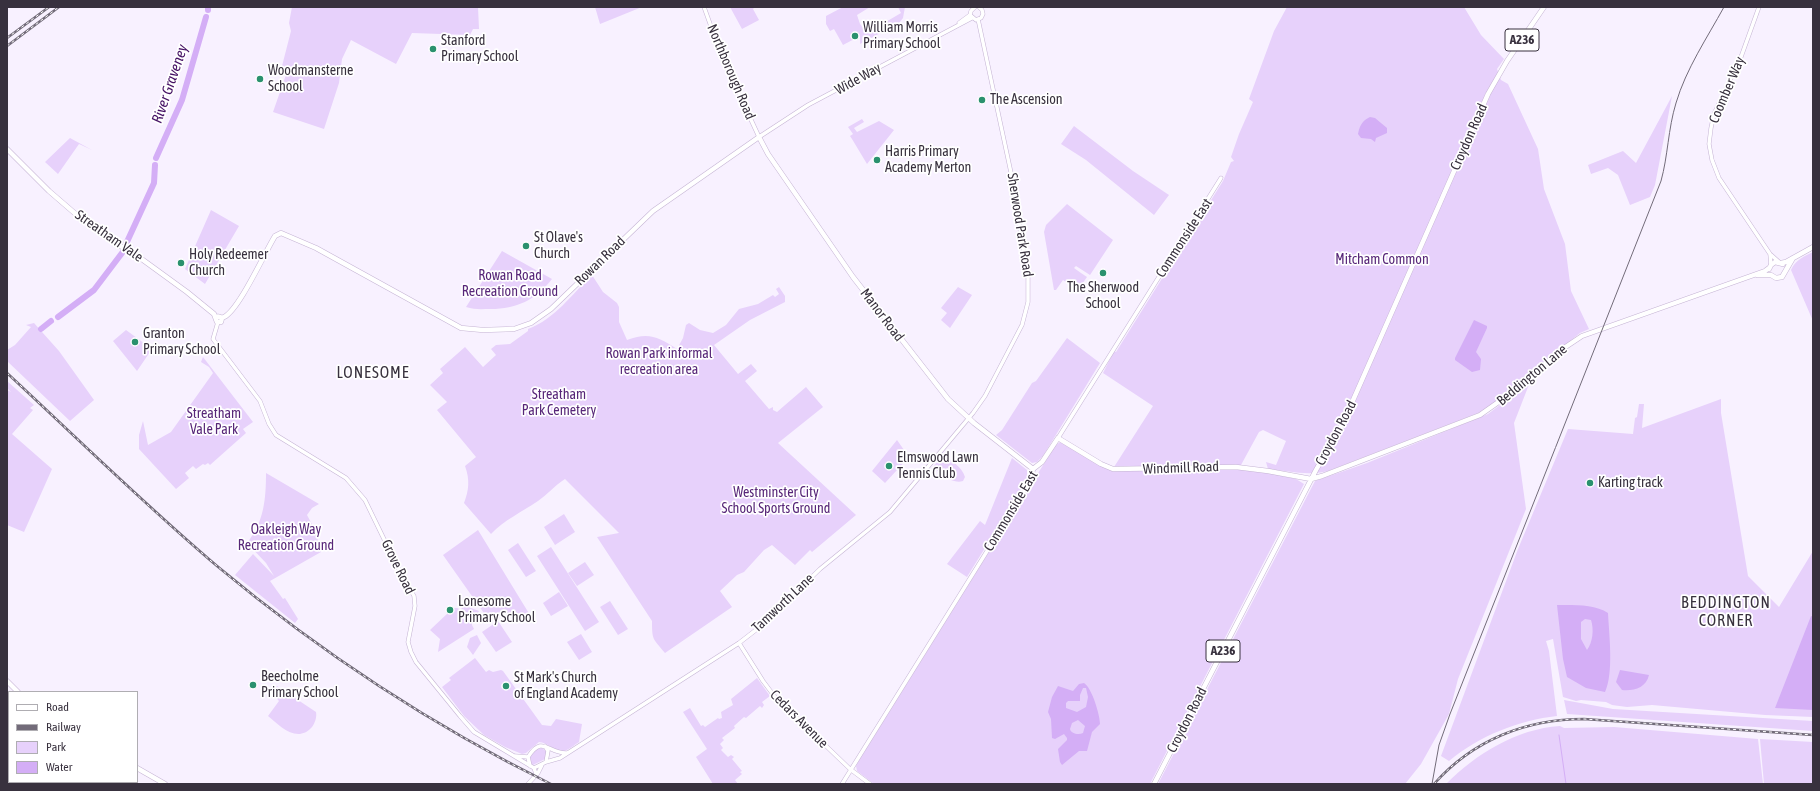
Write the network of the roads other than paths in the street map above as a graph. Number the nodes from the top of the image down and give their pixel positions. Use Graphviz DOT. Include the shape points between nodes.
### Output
graph roads {
  1 [pos="704,7"];
  2 [pos="975,7"];
  3 [pos="979,7"];
  4 [pos="1544,7"];
  5 [pos="1759,7"];
  6 [pos="971,16"];
  7 [pos="978,20"];
  8 [pos="759,137"];
  9 [pos="7,149"];
  10 [pos="1221,178"];
  11 [pos="1813,247"];
  12 [pos="1770,254"];
  13 [pos="1793,258"];
  14 [pos="1780,262"];
  15 [pos="1770,266"];
  16 [pos="1785,269"];
  17 [pos="1755,275"];
  18 [pos="1771,275"];
  19 [pos="218,319"];
  20 [pos="969,418"];
  21 [pos="1058,438"];
  22 [pos="1033,469"];
  23 [pos="1311,479"];
  24 [pos="739,643"];
  25 [pos="7,681"];
  26 [pos="17,691"];
  27 [pos="544,746"];
  28 [pos="568,753"];
  29 [pos="515,756"];
  30 [pos="528,757"];
  31 [pos="546,762"];
  32 [pos="542,765"];
  33 [pos="530,766"];
  34 [pos="534,768"];
  35 [pos="138,769"];
  36 [pos="850,769"];
  37 [pos="535,776"];
  38 [pos="165,784"];
  39 [pos="528,784"];
  40 [pos="842,784"];
  41 [pos="870,784"];
  42 [pos="1154,784"];
  1 -- 8 [label="street, Northborough Road" via="722,57"];
  2 -- 6 [label="street" via="971,11"];
  3 -- 7 [label="street, Sherwood Park Road" via="983,14"];
  4 -- 23 [label="main road, Croydon Road / A236" via="1500,73 1476,120 1343,423"];
  5 -- 12 [label="street, Coomber Way" via="1742,55 1714,114 1709,144 1719,178"];
  6 -- 7 [label="street"];
  6 -- 8 [label="street, Wide Way" via="808,105"];
  7 -- 20 [label="street, Sherwood Park Road" via="1012,175 1029,285 1022,325 988,392"];
  8 -- 19 [label="main road, Rowan Road" via="653,211 548,312 531,323 514,329 483,330 459,327 316,248 279,233 232,310"];
  8 -- 20 [label="main road, Manor Road" via="768,154 853,277 928,374"];
  9 -- 19 [label="main road, Streatham Vale" via="78,216 141,258"];
  10 -- 21 [label="street, Commonside East"];
  11 -- 13 [label="main road, Beddington Lane"];
  12 -- 14 [label="street, Coomber Way"];
  12 -- 15 [label="street"];
  13 -- 14 [label="main road, Beddington Lane"];
  13 -- 16 [label="main road, Beddington Lane"];
  14 -- 15 [label="main road, Beddington Lane"];
  14 -- 16 [label="main road"];
  15 -- 17 [label="main road, Beddington Lane"];
  15 -- 18 [label="main road"];
  16 -- 18 [label="main road, Beddington Lane" via="1782,277 1776,278"];
  17 -- 18 [label="main road, Beddington Lane"];
  17 -- 23 [label="main road, Beddington Lane" via="1582,336 1480,415"];
  19 -- 29 [label="street, Grove Road" via="214,341 257,396 278,438 346,479 360,494 378,525 414,596 408,638 412,655 472,730"];
  20 -- 22 [label="main road, Manor Road"];
  20 -- 24 [label="street, Tamworth Lane" via="890,512 820,569 761,626"];
  21 -- 22 [label="main road, Commonside East" via="1042,462"];
  21 -- 23 [label="main road, Windmill Road" via="1111,469 1245,467"];
  22 -- 36 [label="street, Commonside East" via="1033,476 1027,487"];
  23 -- 42 [label="main road, Croydon Road / A236"];
  24 -- 28 [label="street, Tamworth Lane"];
  24 -- 36 [label="street, Cedars Avenue" via="775,697"];
  25 -- 26 [label="main road"];
  27 -- 28 [label="street"];
  27 -- 30 [label="street" via="538,746"];
  27 -- 31 [label="street" via="548,751"];
  28 -- 31 [label="street, Tamworth Lane"];
  29 -- 30 [label="street, Grove Road"];
  29 -- 33 [label="street, Grove Road"];
  30 -- 33 [label="street"];
  31 -- 32 [label="street"];
  32 -- 34 [label="street"];
  32 -- 37 [label="street"];
  33 -- 34 [label="street"];
  34 -- 37 [label="street"];
  35 -- 38 [label="main road"];
  36 -- 40 [label="street, Commonside East"];
  36 -- 41 [label="street, Cedars Avenue"];
  37 -- 39 [label="street"];
}
